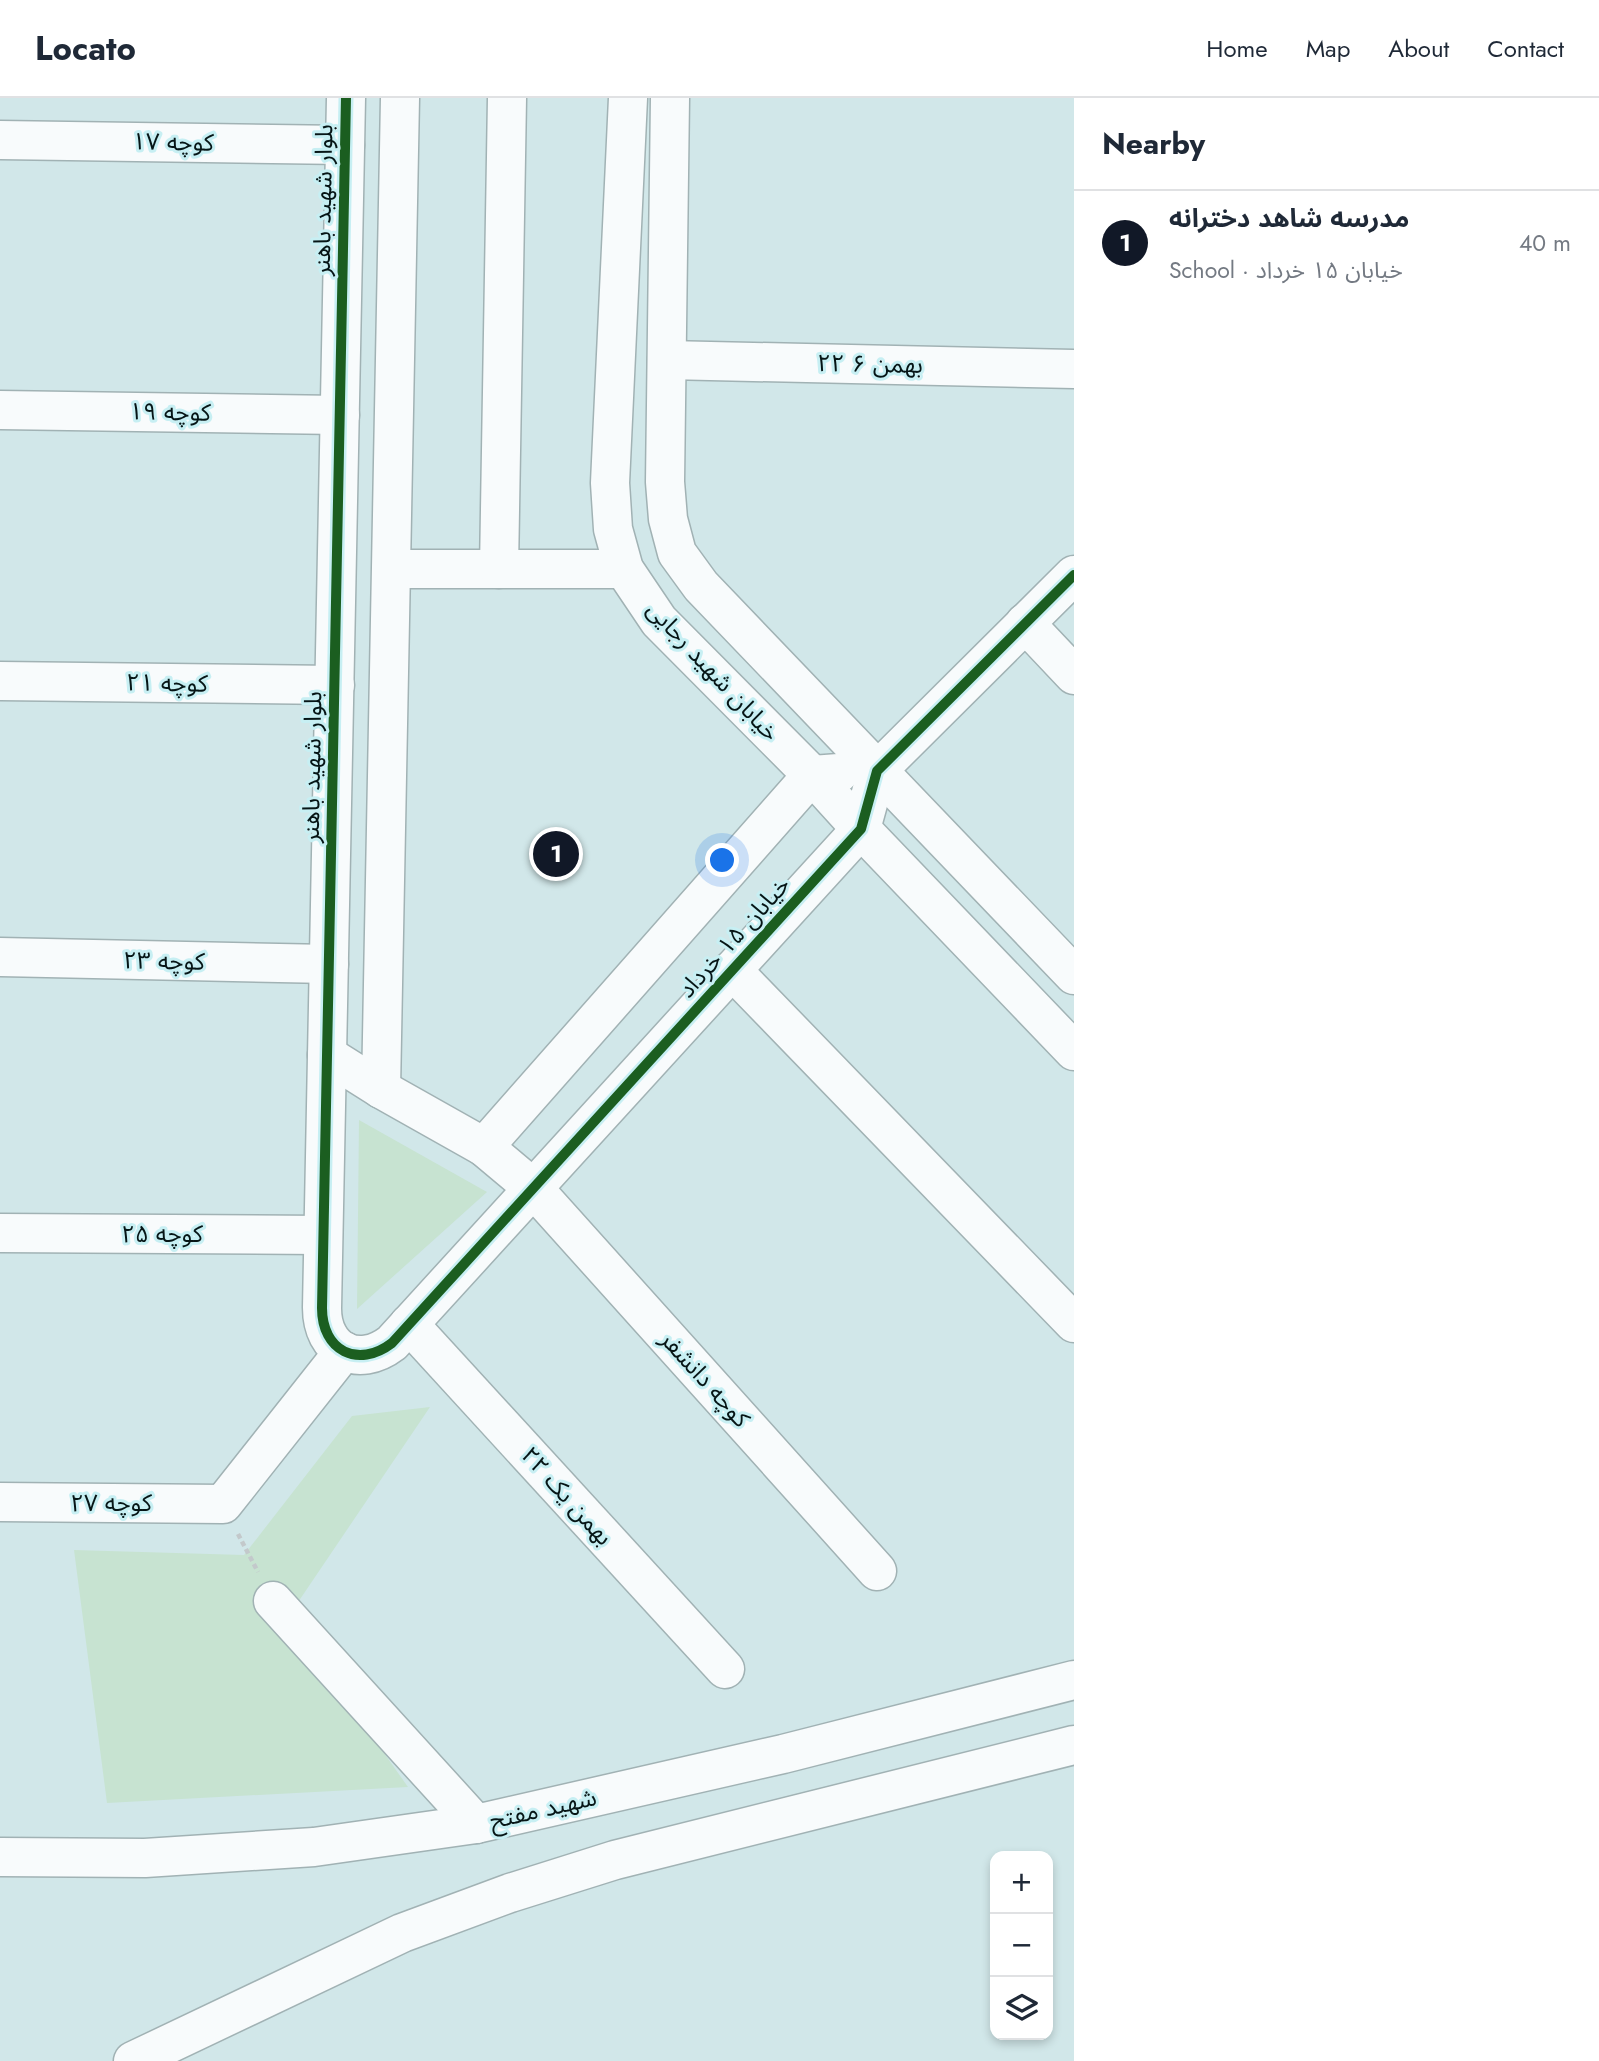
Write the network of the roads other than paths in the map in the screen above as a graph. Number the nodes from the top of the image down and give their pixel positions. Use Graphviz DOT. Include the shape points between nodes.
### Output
graph roads {
  1 [pos="346,98"];
  2 [pos="400,98"];
  3 [pos="507,98"];
  4 [pos="628,98"];
  5 [pos="670,98"];
  6 [pos="0,140"];
  7 [pos="345,145"];
  8 [pos="667,360"];
  9 [pos="1074,369"];
  10 [pos="0,410"];
  11 [pos="340,415"];
  12 [pos="392,569"];
  13 [pos="499,569"];
  14 [pos="624,569"];
  15 [pos="1074,575"];
  16 [pos="1025,624"];
  17 [pos="1074,675"];
  18 [pos="0,681"];
  19 [pos="335,685"];
  20 [pos="877,771"];
  21 [pos="812,775"];
  22 [pos="861,829"];
  23 [pos="0,957"];
  24 [pos="329,964"];
  25 [pos="732,970"];
  26 [pos="1074,975"];
  27 [pos="1074,1051"];
  28 [pos="327,1055"];
  29 [pos="381,1089"];
  30 [pos="484,1147"];
  31 [pos="533,1188"];
  32 [pos="0,1233"];
  33 [pos="323,1235"];
  34 [pos="1074,1323"];
  35 [pos="409,1324"];
  36 [pos="344,1351"];
  37 [pos="0,1502"];
  38 [pos="877,1571"];
  39 [pos="273,1601"];
  40 [pos="725,1669"];
  41 [pos="1074,1681"];
  42 [pos="1074,1745"];
  43 [pos="476,1824"];
  44 [pos="0,1857"];
  45 [pos="133,2061"];
  1 -- 7 [label="street, بلوار شهید باهنر"];
  2 -- 12 [label="street"];
  3 -- 13 [label="street"];
  4 -- 14 [label="street, خیابان شهید رجایی" via="610,483 613,529"];
  5 -- 8 [label="street, خیابان شهید رجایی"];
  6 -- 7 [label="street, کوچه ۱۷"];
  7 -- 11 [label="street, بلوار شهید باهنر"];
  8 -- 9 [label="street, ۲۲ بهمن ۶"];
  8 -- 20 [label="street, خیابان شهید رجایی" via="665,482 667,519 677,553 701,586"];
  10 -- 11 [label="street, کوچه ۱۹"];
  11 -- 19 [label="street, بلوار شهید باهنر"];
  12 -- 13 [label="street"];
  12 -- 29 [label="street"];
  13 -- 14 [label="street"];
  14 -- 21 [label="street, خیابان شهید رجایی" via="659,621"];
  15 -- 16 [label="street, خیابان ۱۵ خرداد"];
  16 -- 17 [label="street"];
  16 -- 20 [label="street, خیابان ۱۵ خرداد"];
  18 -- 19 [label="street, کوچه ۲۱"];
  19 -- 24 [label="street, بلوار شهید باهنر"];
  20 -- 21 [label="street"];
  20 -- 22 [label="street, خیابان ۱۵ خرداد"];
  20 -- 26 [label="street, خیابان شهید رجایی"];
  21 -- 22 [label="street, خیابان شهید رجایی"];
  21 -- 30 [label="street, خیابان ۱۵ خرداد"];
  22 -- 25 [label="street, خیابان ۱۵ خرداد"];
  22 -- 27 [label="street, خیابان شهید رجایی"];
  23 -- 24 [label="street, کوچه ۲۳"];
  24 -- 28 [label="street, بلوار شهید باهنر"];
  25 -- 31 [label="street, خیابان ۱۵ خرداد"];
  25 -- 34 [label="street"];
  28 -- 29 [label="street, کوچه دانشفر"];
  28 -- 33 [label="street, بلوار شهید باهنر"];
  29 -- 30 [label="street, کوچه دانشفر"];
  30 -- 31 [label="street, کوچه دانشفر"];
  31 -- 35 [label="street, خیابان ۱۵ خرداد"];
  31 -- 38 [label="street, کوچه دانشفر"];
  32 -- 33 [label="street, کوچه ۲۵"];
  33 -- 36 [label="street, بلوار شهید باهنر" via="322,1321 326,1334"];
  35 -- 36 [label="street" via="382,1351 369,1355"];
  35 -- 40 [label="street, ۲۲ بهمن یک"];
  36 -- 37 [label="street, کوچه ۲۷" via="223,1504"];
  39 -- 43 [label="street"];
  41 -- 43 [label="street, شهید مفتح"];
  42 -- 45 [label="street" via="615,1860 510,1893 402,1933"];
  43 -- 44 [label="street, شهید مفتح" via="314,1847 145,1858"];
}
